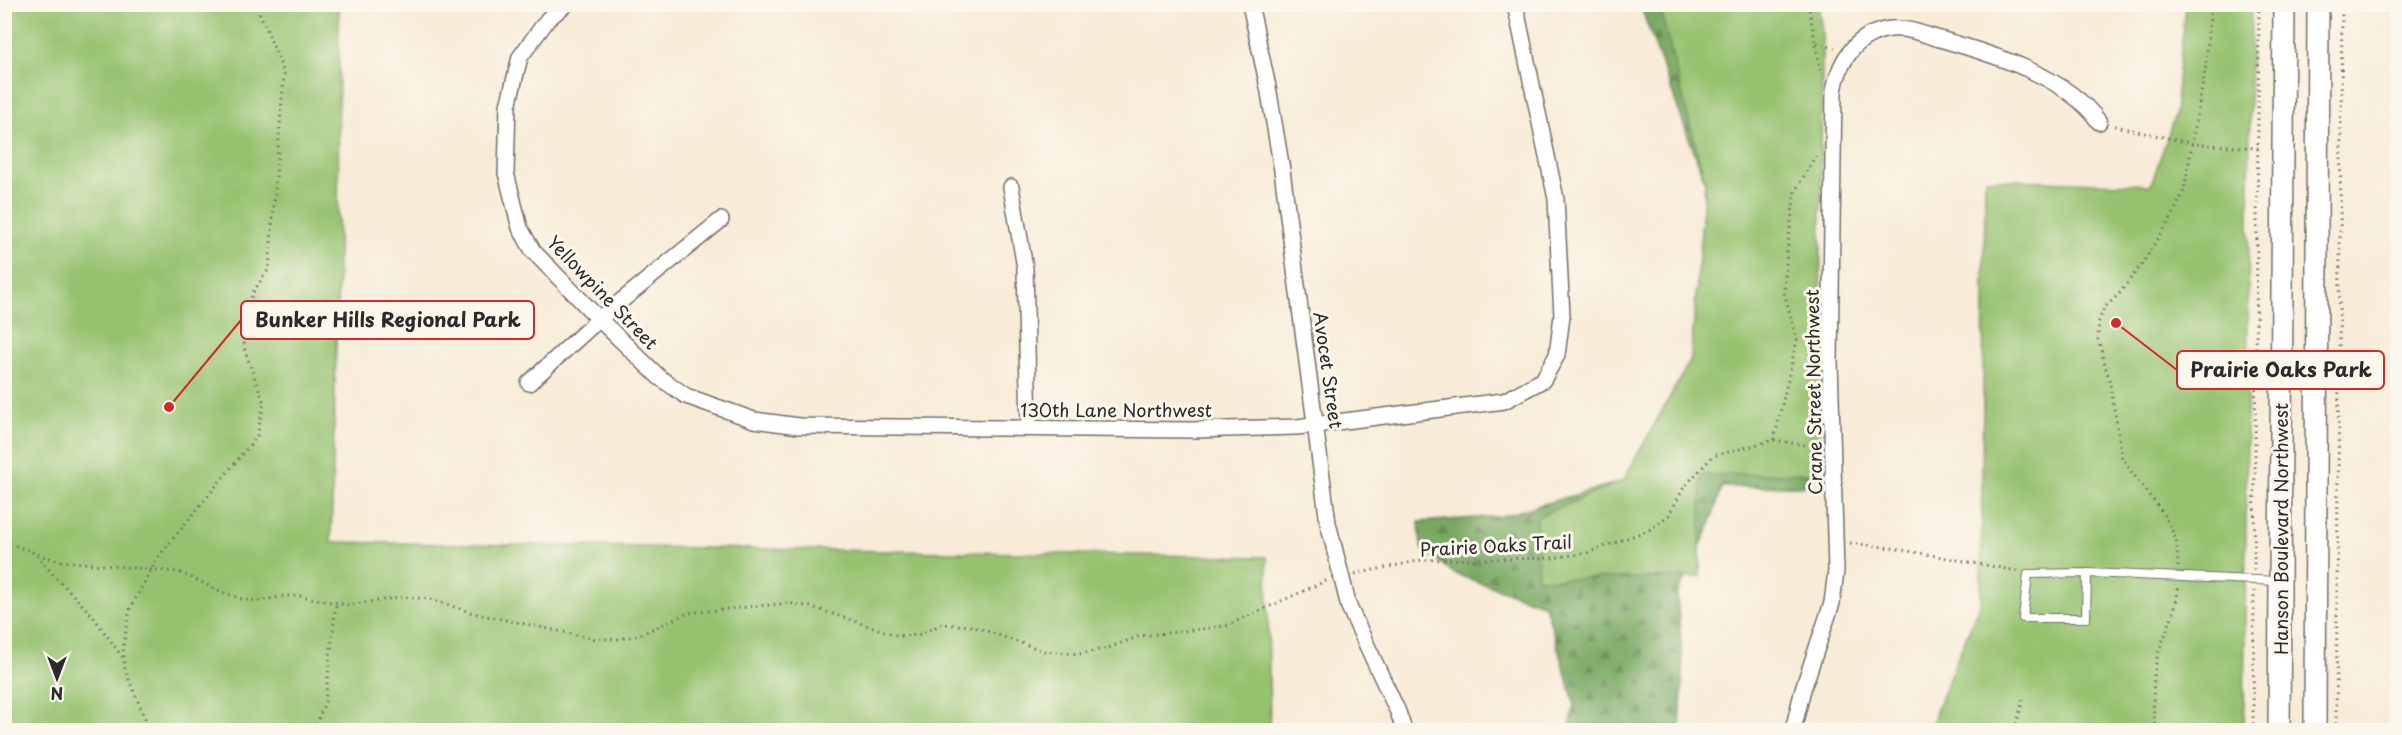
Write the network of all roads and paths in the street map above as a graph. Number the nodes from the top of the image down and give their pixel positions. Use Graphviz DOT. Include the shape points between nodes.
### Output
graph roads {
  1 [pos="256,4"];
  2 [pos="566,4"];
  3 [pos="1250,4"];
  4 [pos="1515,4"];
  5 [pos="1808,4"];
  6 [pos="2211,4"];
  7 [pos="2259,4"];
  8 [pos="2284,4"];
  9 [pos="2318,4"];
  10 [pos="2342,4"];
  11 [pos="1821,83"];
  12 [pos="2099,122"];
  13 [pos="2194,144"];
  14 [pos="2258,148"];
  15 [pos="1818,152"];
  16 [pos="1011,187"];
  17 [pos="721,220"];
  18 [pos="599,319"];
  19 [pos="529,384"];
  20 [pos="686,396"];
  21 [pos="1317,424"];
  22 [pos="1029,428"];
  23 [pos="1774,440"];
  24 [pos="1834,451"];
  25 [pos="4,541"];
  26 [pos="1836,542"];
  27 [pos="36,554"];
  28 [pos="154,568"];
  29 [pos="2254,569"];
  30 [pos="1359,573"];
  31 [pos="2087,573"];
  32 [pos="2028,574"];
  33 [pos="2179,576"];
  34 [pos="2280,581"];
  35 [pos="1323,582"];
  36 [pos="2254,590"];
  37 [pos="336,604"];
  38 [pos="124,659"];
  39 [pos="2023,699"];
  40 [pos="150,730"];
  41 [pos="314,730"];
  42 [pos="1404,730"];
  43 [pos="1793,730"];
  44 [pos="2015,730"];
  45 [pos="2156,730"];
  46 [pos="2253,730"];
  47 [pos="2279,730"];
  48 [pos="2315,730"];
  49 [pos="2336,730"];
  1 -- 28 [label="path" via="284,73 269,269 253,292 244,319 244,348 264,403 257,436 158,557"];
  2 -- 18 [label="street, Yellowpine Street" via="548,20 520,57 508,106 507,173 520,228 533,251"];
  3 -- 21 [label="street, Avocet Street" via="1282,170"];
  4 -- 21 [label="street, 130th Lane Northwest" via="1556,200 1562,316 1557,355 1543,380 1504,401"];
  5 -- 11 [label="path"];
  6 -- 13 [label="path"];
  7 -- 14 [label="path"];
  8 -- 34 [label="main road, Hanson Boulevard Northwest"];
  9 -- 48 [label="main road, Hanson Boulevard Northwest"];
  10 -- 49 [label="path"];
  12 -- 13 [label="path"];
  12 -- 24 [label="street, Crane Street Northwest" via="2088,106 2032,72 1958,44 1892,29 1861,40 1850,51 1837,75 1833,113 1830,361"];
  13 -- 14 [label="path"];
  13 -- 33 [label="path" via="2184,190 2172,217 2131,279 2104,308 2097,339 2110,384 2122,457 2172,530"];
  14 -- 29 [label="path"];
  15 -- 23 [label="path" via="1796,191 1784,292 1797,340"];
  16 -- 22 [label="street" via="1025,268"];
  17 -- 18 [label="street"];
  18 -- 19 [label="street"];
  18 -- 20 [label="street, Yellowpine Street" via="659,377"];
  20 -- 22 [label="street, 130th Lane Northwest" via="754,420 800,426"];
  21 -- 22 [label="street, 130th Lane Northwest" via="1213,429"];
  21 -- 42 [label="street, Avocet Street" via="1329,523 1349,607"];
  23 -- 24 [label="path, Prairie Oaks Trail"];
  23 -- 30 [label="path, Prairie Oaks Trail" via="1713,456 1684,487 1669,515 1649,531 1587,553 1552,558 1422,560"];
  24 -- 26 [label="street, Crane Street Northwest"];
  25 -- 27 [label="path"];
  26 -- 32 [label="path" via="1892,548"];
  26 -- 43 [label="street, Crane Street Northwest" via="1832,603"];
  27 -- 28 [label="path" via="61,561"];
  27 -- 38 [label="path" via="92,615"];
  28 -- 37 [label="path" via="179,572 245,600 301,596"];
  28 -- 38 [label="path" via="130,609"];
  31 -- 32 [label="lane"];
  31 -- 32 [label="lane" via="2086,618 2023,618"];
  31 -- 33 [label="lane"];
  33 -- 34 [label="lane"];
  33 -- 45 [label="path" via="2177,601 2158,654"];
  34 -- 47 [label="main road, Hanson Boulevard Northwest"];
  35 -- 37 [label="path" via="1226,626 1140,636 1079,654 1044,651 960,624 942,624 918,635 899,636 789,603 687,612 639,635 620,639 597,639 526,625 430,599 404,597"];
  36 -- 46 [label="path"];
  37 -- 41 [label="path" via="326,702"];
  38 -- 40 [label="path"];
  39 -- 44 [label="path"];
}
